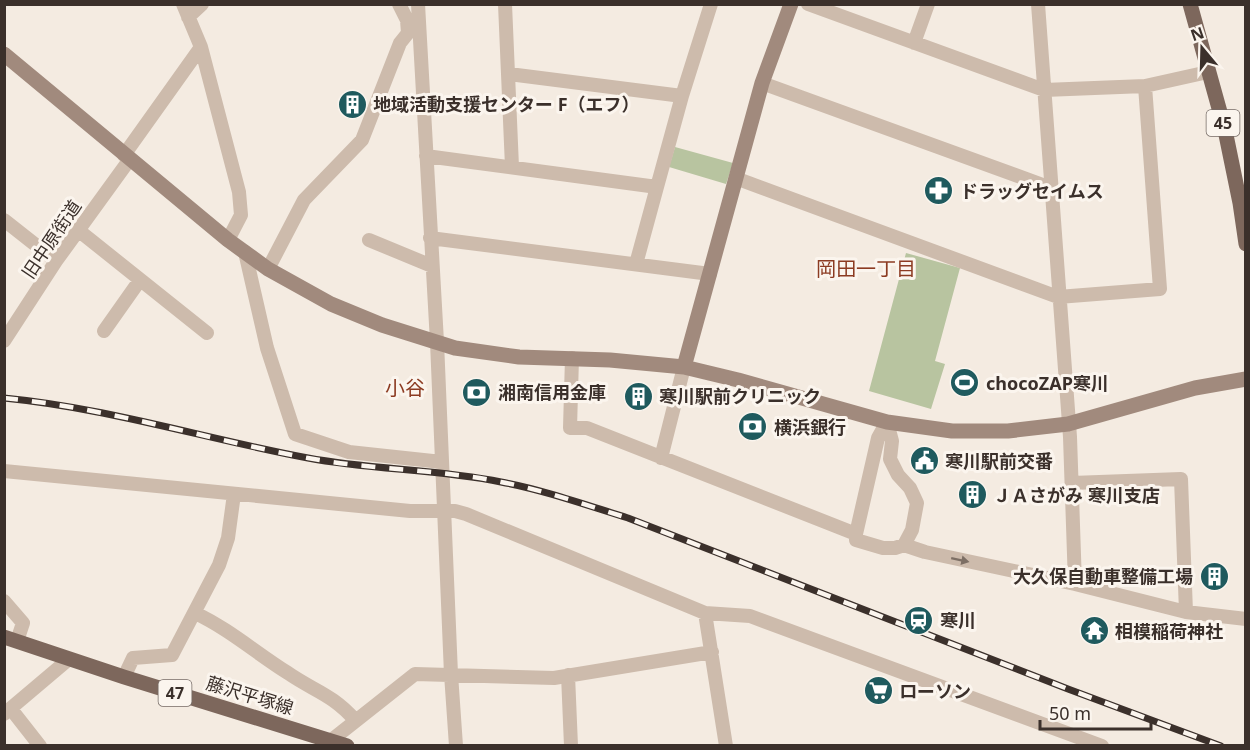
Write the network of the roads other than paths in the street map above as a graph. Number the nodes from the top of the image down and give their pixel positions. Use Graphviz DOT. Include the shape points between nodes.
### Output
graph roads {
  1 [pos="202,4"];
  2 [pos="399,4"];
  3 [pos="418,4"];
  4 [pos="505,4"];
  5 [pos="705,4"];
  6 [pos="791,4"];
  7 [pos="808,4"];
  8 [pos="928,4"];
  9 [pos="1038,4"];
  10 [pos="1190,4"];
  11 [pos="710,5"];
  12 [pos="185,11"];
  13 [pos="413,20"];
  14 [pos="914,43"];
  15 [pos="201,47"];
  16 [pos="4,54"];
  17 [pos="1208,72"];
  18 [pos="509,74"];
  19 [pos="762,83"];
  20 [pos="1145,86"];
  21 [pos="1044,90"];
  22 [pos="682,96"];
  23 [pos="426,156"];
  24 [pos="127,157"];
  25 [pos="512,167"];
  26 [pos="738,179"];
  27 [pos="657,187"];
  28 [pos="1051,188"];
  29 [pos="4,220"];
  30 [pos="78,230"];
  31 [pos="430,238"];
  32 [pos="228,240"];
  33 [pos="369,240"];
  34 [pos="1245,244"];
  35 [pos="245,252"];
  36 [pos="56,261"];
  37 [pos="636,264"];
  38 [pos="432,266"];
  39 [pos="268,269"];
  40 [pos="710,274"];
  41 [pos="140,280"];
  42 [pos="1058,297"];
  43 [pos="104,331"];
  44 [pos="207,333"];
  45 [pos="4,341"];
  46 [pos="437,342"];
  47 [pos="572,358"];
  48 [pos="684,367"];
  49 [pos="1245,379"];
  50 [pos="887,422"];
  51 [pos="1068,424"];
  52 [pos="661,458"];
  53 [pos="442,462"];
  54 [pos="4,471"];
  55 [pos="1072,483"];
  56 [pos="234,494"];
  57 [pos="444,511"];
  58 [pos="856,534"];
  59 [pos="904,545"];
  60 [pos="1075,584"];
  61 [pos="4,601"];
  62 [pos="1186,612"];
  63 [pos="195,613"];
  64 [pos="705,614"];
  65 [pos="1245,619"];
  66 [pos="11,639"];
  67 [pos="712,652"];
  68 [pos="69,659"];
  69 [pos="451,674"];
  70 [pos="568,675"];
  71 [pos="124,677"];
  72 [pos="8,711"];
  73 [pos="355,720"];
  74 [pos="328,743"];
  75 [pos="40,746"];
  76 [pos="347,746"];
  77 [pos="456,746"];
  78 [pos="571,746"];
  79 [pos="726,746"];
  80 [pos="1102,746"];
  1 -- 12 [label="street"];
  2 -- 13 [label="street"];
  3 -- 13 [label="street"];
  4 -- 18 [label="street"];
  5 -- 11 [label="street"];
  6 -- 19 [label="street"];
  7 -- 14 [label="street"];
  8 -- 14 [label="street"];
  9 -- 21 [label="street"];
  10 -- 17 [label="main road, 45"];
  11 -- 22 [label="street"];
  12 -- 15 [label="street"];
  13 -- 23 [label="street"];
  13 -- 39 [label="street" via="362,140 304,200"];
  14 -- 21 [label="street"];
  15 -- 24 [label="street, 旧中原街道"];
  15 -- 32 [label="street" via="239,192 241,215"];
  16 -- 24 [label="street"];
  17 -- 20 [label="street"];
  17 -- 34 [label="main road, 45" via="1225,130"];
  18 -- 22 [label="street"];
  18 -- 25 [label="street"];
  19 -- 26 [label="street"];
  19 -- 28 [label="street"];
  20 -- 21 [label="street"];
  20 -- 42 [label="street" via="1160,289"];
  21 -- 28 [label="street"];
  22 -- 27 [label="street"];
  23 -- 25 [label="street"];
  23 -- 31 [label="street"];
  24 -- 30 [label="street, 旧中原街道"];
  24 -- 32 [label="street"];
  25 -- 27 [label="street"];
  26 -- 40 [label="street"];
  26 -- 42 [label="street"];
  27 -- 37 [label="street"];
  28 -- 42 [label="street"];
  29 -- 36 [label="street"];
  30 -- 36 [label="street, 旧中原街道"];
  30 -- 41 [label="street"];
  31 -- 37 [label="street"];
  31 -- 38 [label="street"];
  32 -- 35 [label="street"];
  33 -- 38 [label="street"];
  35 -- 39 [label="street"];
  35 -- 53 [label="street" via="267,348 295,434 349,452"];
  36 -- 45 [label="street, 旧中原街道"];
  37 -- 40 [label="street"];
  38 -- 46 [label="street"];
  39 -- 46 [label="street" via="331,304"];
  40 -- 48 [label="street"];
  41 -- 43 [label="street"];
  41 -- 44 [label="street"];
  42 -- 51 [label="street"];
  46 -- 47 [label="street" via="519,357"];
  46 -- 53 [label="street"];
  47 -- 48 [label="street"];
  47 -- 52 [label="street" via="570,428 587,428"];
  48 -- 50 [label="street"];
  48 -- 52 [label="street"];
  49 -- 51 [label="street" via="1195,388"];
  50 -- 51 [label="street" via="952,431 1008,431"];
  50 -- 58 [label="street" via="878,438"];
  50 -- 59 [label="street" via="892,441 890,459 917,502 912,530"];
  51 -- 55 [label="street"];
  52 -- 58 [label="street"];
  53 -- 57 [label="street"];
  54 -- 56 [label="street"];
  55 -- 60 [label="street"];
  55 -- 62 [label="street" via="1181,479"];
  56 -- 57 [label="street"];
  56 -- 63 [label="street" via="228,538"];
  57 -- 64 [label="street" via="466,514"];
  57 -- 69 [label="street"];
  58 -- 59 [label="street" via="856,540 883,548"];
  59 -- 60 [label="street, one-way"];
  60 -- 62 [label="street"];
  61 -- 66 [label="street" via="23,623"];
  62 -- 65 [label="street"];
  63 -- 71 [label="street" via="172,655 134,658"];
  63 -- 73 [label="street" via="218,623 289,674 324,693"];
  64 -- 67 [label="street"];
  64 -- 80 [label="street" via="750,616"];
  66 -- 68 [label="main road, 藤沢平塚線 / 47"];
  67 -- 70 [label="street"];
  67 -- 79 [label="street"];
  68 -- 71 [label="main road, 藤沢平塚線 / 47"];
  68 -- 72 [label="street"];
  69 -- 70 [label="street" via="554,678"];
  69 -- 73 [label="street" via="415,674"];
  69 -- 77 [label="street"];
  70 -- 78 [label="street"];
  71 -- 74 [label="main road, 藤沢平塚線 / 47"];
  72 -- 75 [label="street"];
  73 -- 74 [label="street"];
  74 -- 76 [label="main road, 藤沢平塚線 / 47"];
}
